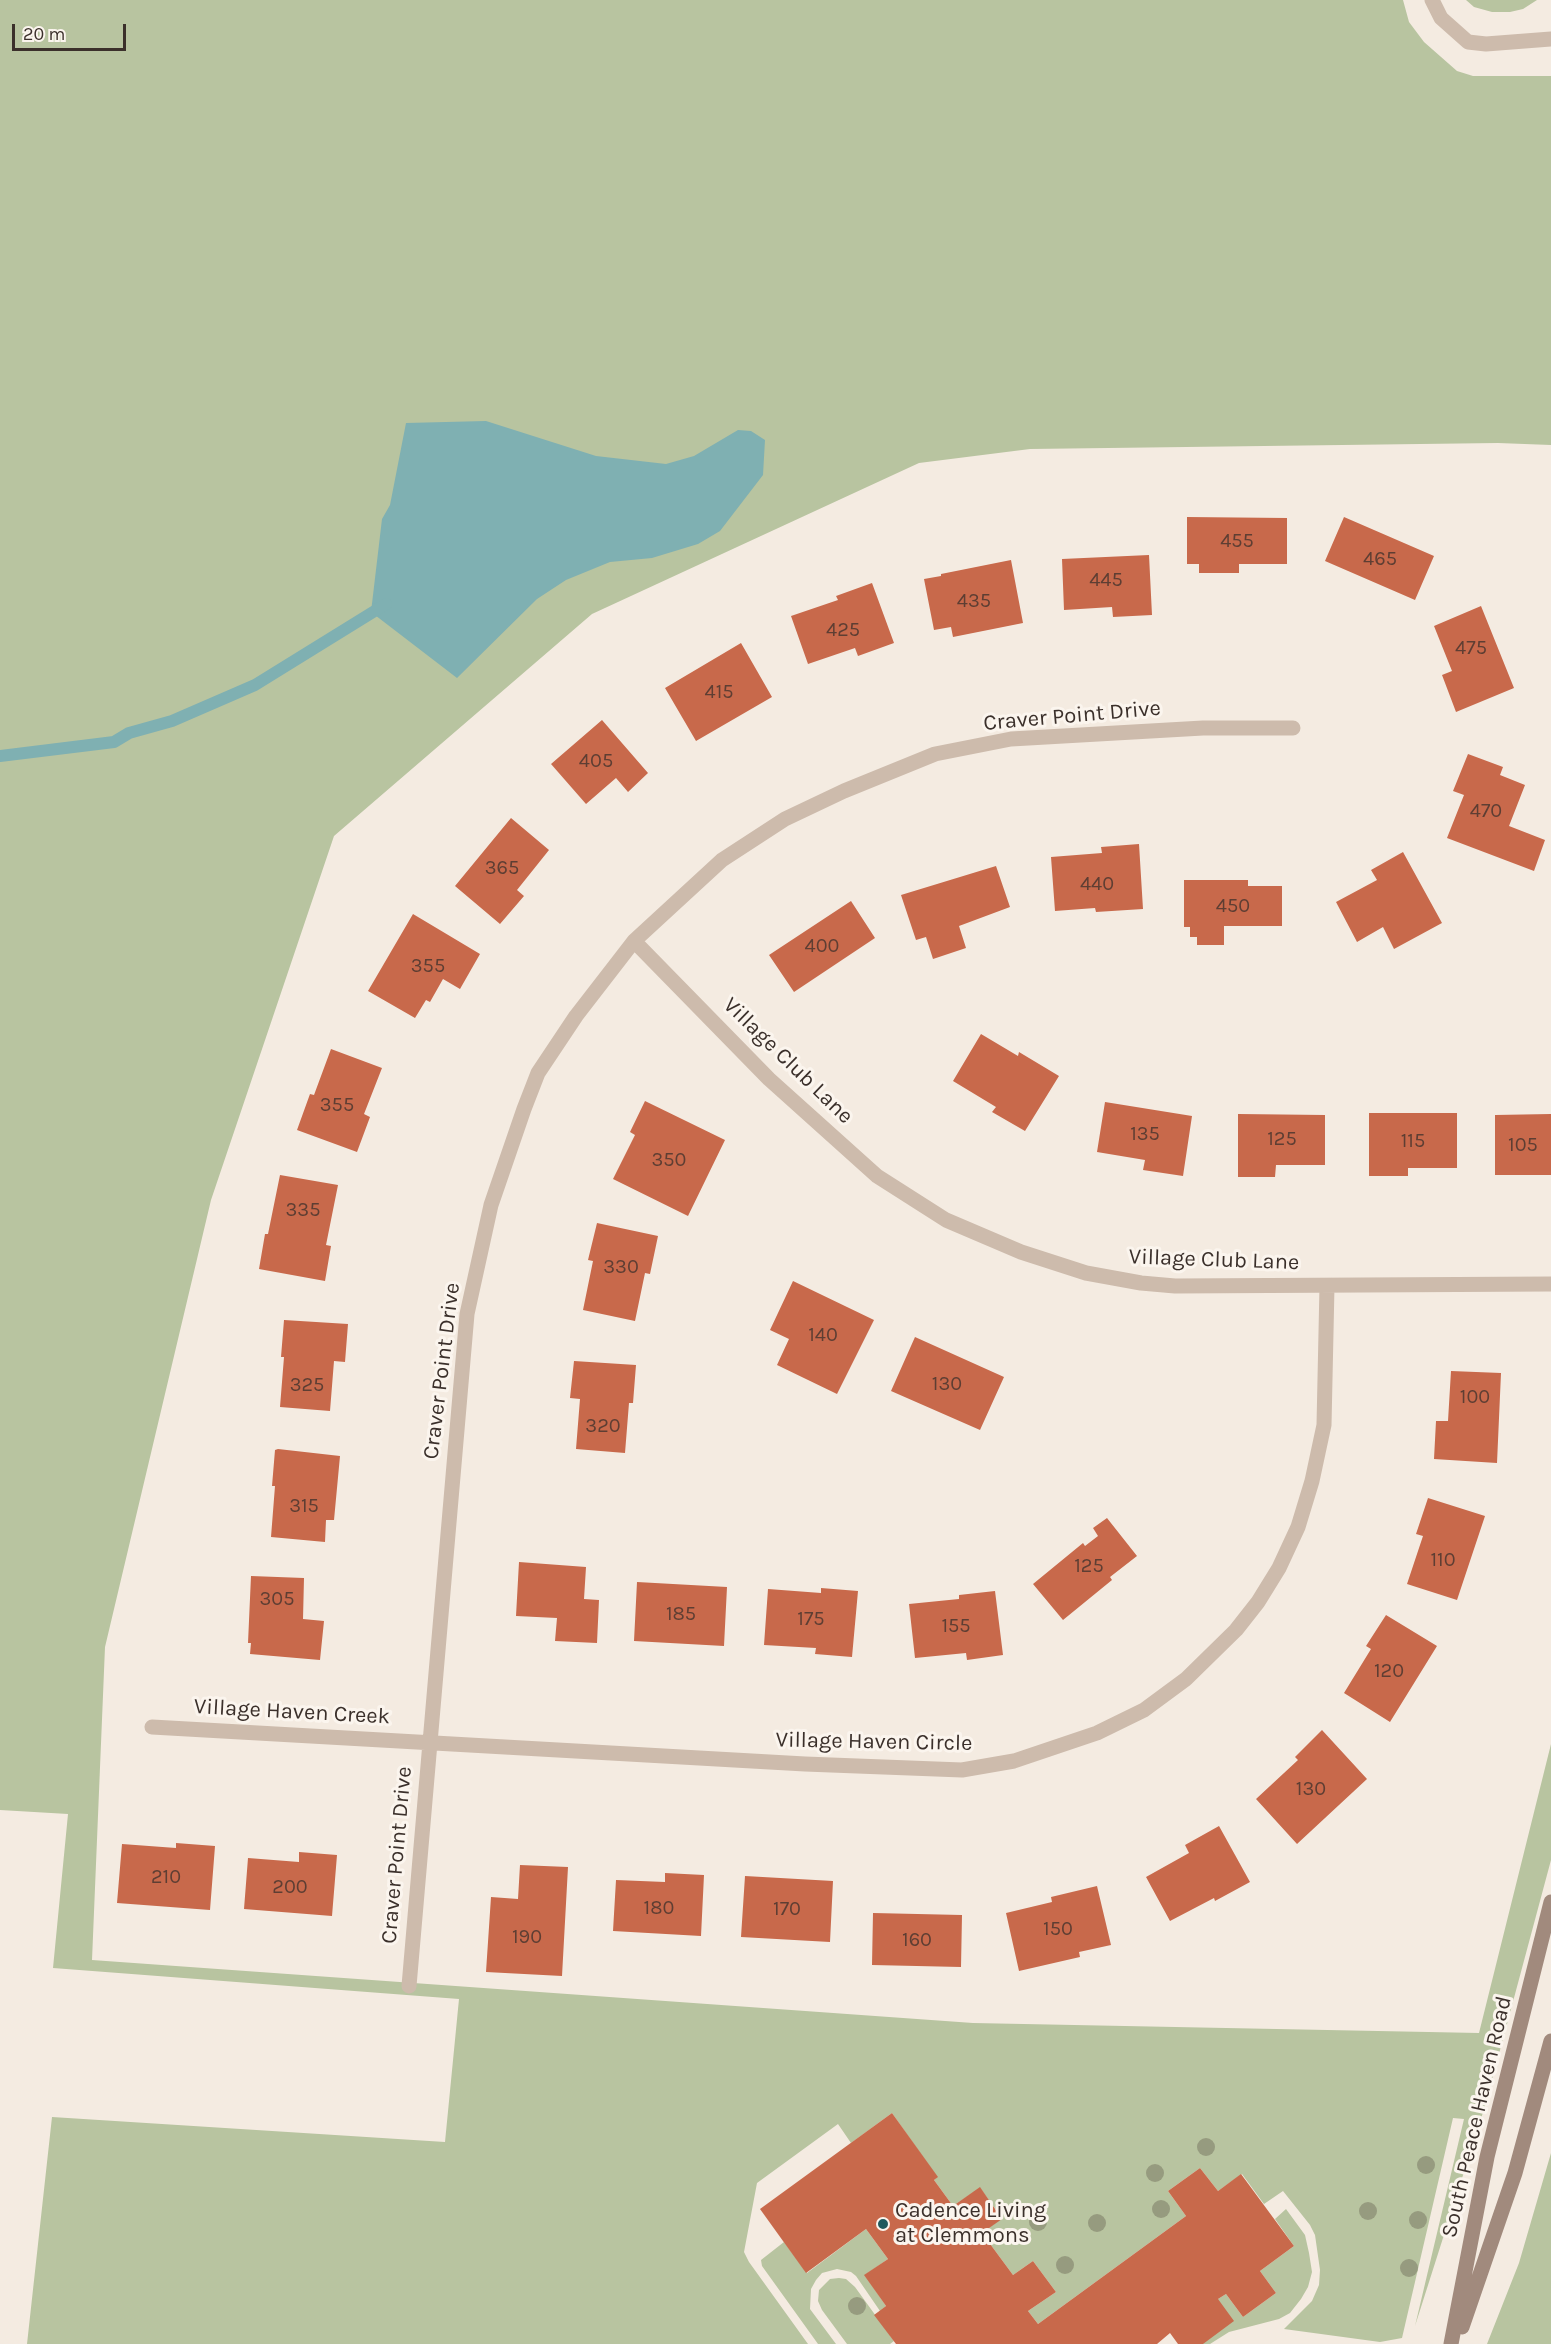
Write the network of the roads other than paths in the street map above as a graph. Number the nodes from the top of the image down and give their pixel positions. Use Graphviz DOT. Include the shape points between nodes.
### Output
graph roads {
  1 [pos="1432,0"];
  2 [pos="1551,39"];
  3 [pos="1293,728"];
  4 [pos="634,941"];
  5 [pos="1551,1284"];
  6 [pos="1327,1286"];
  7 [pos="152,1727"];
  8 [pos="429,1742"];
  9 [pos="1551,1902"];
  10 [pos="409,1986"];
  11 [pos="1551,2041"];
  12 [pos="1451,2344"];
  13 [pos="1457,2344"];
  1 -- 2 [label="street" via="1441,18 1468,42"];
  3 -- 4 [label="street, Craver Point Drive" via="1203,728 1011,739 935,754 785,819 722,861"];
  4 -- 6 [label="street, Village Club Lane" via="769,1079 850,1152 877,1176 946,1220 1021,1252 1111,1278 1175,1286"];
  4 -- 8 [label="street, Craver Point Drive" via="538,1073 491,1205 467,1314"];
  5 -- 6 [label="street, Village Club Lane"];
  6 -- 8 [label="street, Village Haven Circle" via="1324,1425 1312,1481 1288,1548 1258,1602 1236,1630 1186,1679 1136,1714 1097,1733 1014,1761 962,1770"];
  7 -- 8 [label="street, Village Haven Creek"];
  8 -- 10 [label="street, Craver Point Drive"];
  9 -- 12 [label="main road, South Peace Haven Road" via="1487,2157"];
  11 -- 13 [label="main road, South Peace Haven Road" via="1515,2172"];
}
